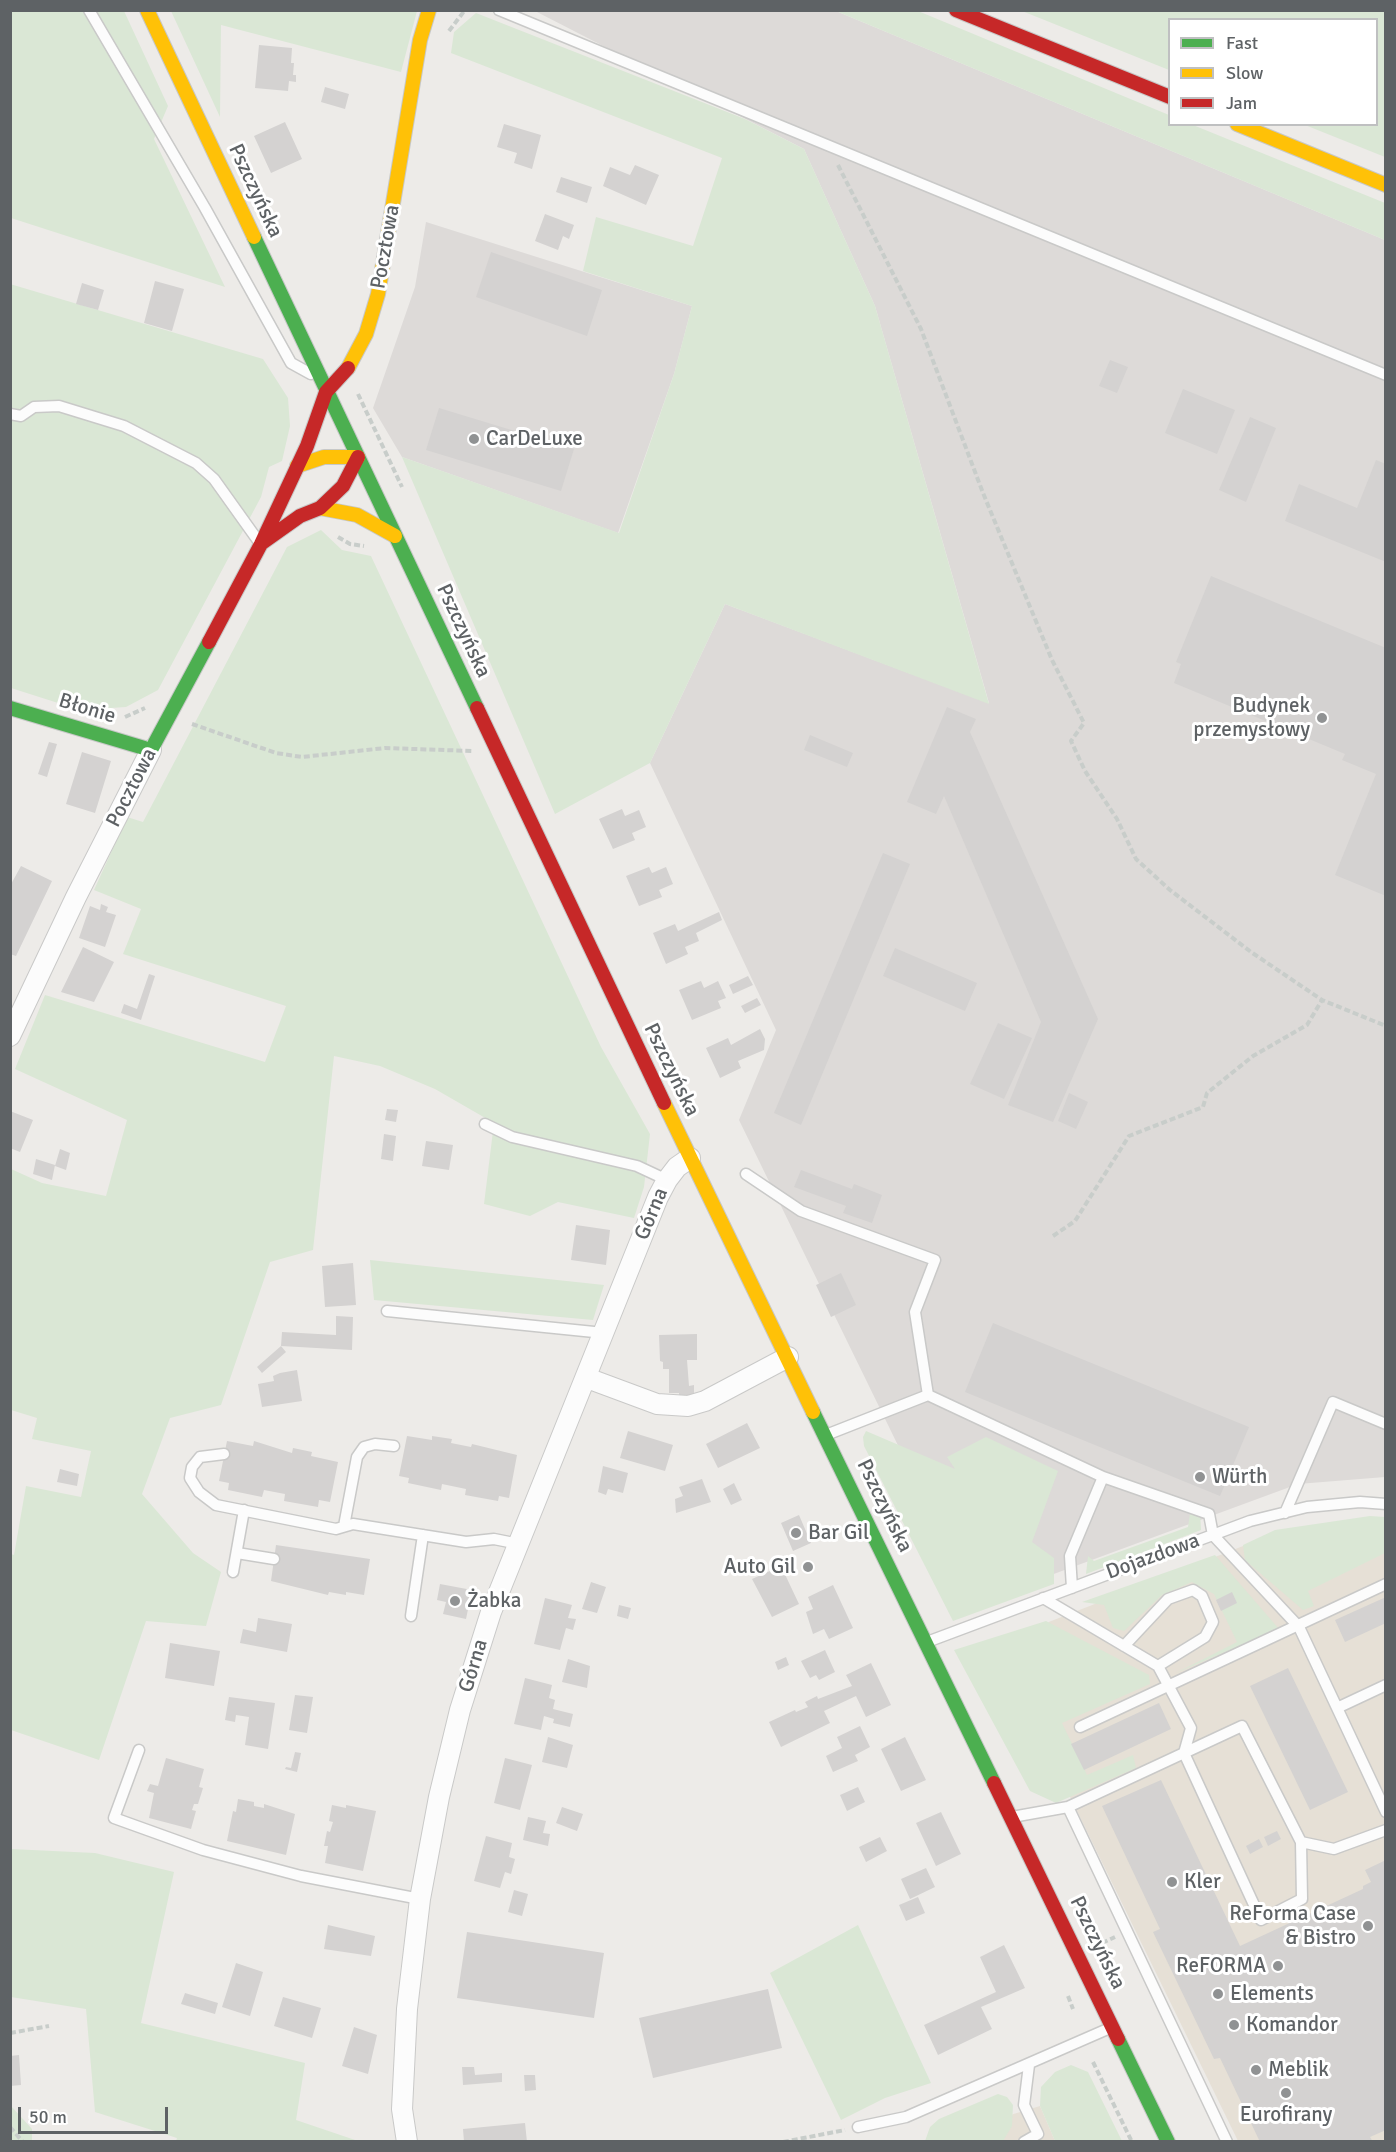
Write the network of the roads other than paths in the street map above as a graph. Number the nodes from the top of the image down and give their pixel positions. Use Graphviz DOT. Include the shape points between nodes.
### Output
graph roads {
  1 [pos="89,10"];
  2 [pos="147,10"];
  3 [pos="429,10"];
  4 [pos="499,10"];
  5 [pos="956,10"];
  6 [pos="1168,96"];
  7 [pos="1242,126"];
  8 [pos="1386,185"];
  9 [pos="1386,375"];
  10 [pos="320,379"];
  11 [pos="326,392"];
  12 [pos="10,414"];
  13 [pos="358,457"];
  14 [pos="297,466"];
  15 [pos="320,508"];
  16 [pos="395,536"];
  17 [pos="261,544"];
  18 [pos="10,708"];
  19 [pos="151,750"];
  20 [pos="10,1036"];
  21 [pos="485,1124"];
  22 [pos="690,1158"];
  23 [pos="746,1174"];
  24 [pos="667,1180"];
  25 [pos="387,1311"];
  26 [pos="604,1333"];
  27 [pos="788,1357"];
  28 [pos="587,1378"];
  29 [pos="928,1395"];
  30 [pos="1386,1424"];
  31 [pos="826,1435"];
  32 [pos="394,1446"];
  33 [pos="224,1454"];
  34 [pos="1103,1476"];
  35 [pos="1386,1504"];
  36 [pos="244,1510"];
  37 [pos="1285,1513"];
  38 [pos="344,1526"];
  39 [pos="423,1535"];
  40 [pos="1213,1535"];
  41 [pos="519,1544"];
  42 [pos="237,1553"];
  43 [pos="274,1559"];
  44 [pos="233,1572"];
  45 [pos="1386,1584"];
  46 [pos="1072,1588"];
  47 [pos="1043,1598"];
  48 [pos="411,1616"];
  49 [pos="1299,1627"];
  50 [pos="927,1642"];
  51 [pos="1124,1646"];
  52 [pos="1158,1666"];
  53 [pos="1386,1685"];
  54 [pos="1169,1687"];
  55 [pos="1337,1708"];
  56 [pos="1080,1726"];
  57 [pos="139,1750"];
  58 [pos="1184,1753"];
  59 [pos="1068,1808"];
  60 [pos="1386,1812"];
  61 [pos="1012,1817"];
  62 [pos="1386,1830"];
  63 [pos="1301,1842"];
  64 [pos="420,1899"];
  65 [pos="1113,2026"];
  66 [pos="1029,2065"];
  67 [pos="858,2127"];
  68 [pos="406,2142"];
  69 [pos="1024,2142"];
  70 [pos="1168,2142"];
  71 [pos="1227,2142"];
  1 -- 10 [label="lane" via="291,363"];
  2 -- 10 [label="main road, Pszczyńska"];
  3 -- 11 [label="main road, Pocztowa" via="418,48 393,218 373,314 354,360"];
  4 -- 9 [label="lane"];
  5 -- 6 [label="main road"];
  7 -- 8 [label="main road"];
  10 -- 11 [label="main road, Pszczyńska"];
  11 -- 13 [label="main road, Pszczyńska"];
  11 -- 14 [label="main road, Pocztowa"];
  12 -- 17 [label="lane" via="21,416 34,407 59,406 124,426 196,463 214,479"];
  13 -- 14 [label="main road" via="324,457"];
  13 -- 15 [label="main road, Pocztowa" via="343,486"];
  13 -- 16 [label="main road, Pszczyńska"];
  14 -- 17 [label="main road, Pocztowa"];
  15 -- 16 [label="main road" via="357,516"];
  15 -- 17 [label="main road, Pocztowa" via="300,516"];
  16 -- 22 [label="main road, Pszczyńska"];
  17 -- 19 [label="main road, Pocztowa"];
  18 -- 19 [label="main road, Błonie"];
  19 -- 20 [label="street, Pocztowa"];
  21 -- 24 [label="lane" via="512,1137 636,1166"];
  22 -- 24 [label="street, Górna"];
  22 -- 27 [label="main road, Pszczyńska"];
  23 -- 29 [label="lane" via="801,1210 935,1260 915,1312"];
  24 -- 26 [label="street, Górna"];
  25 -- 26 [label="lane"];
  26 -- 28 [label="street, Górna"];
  27 -- 28 [label="street" via="688,1406 657,1404"];
  27 -- 31 [label="main road, Pszczyńska"];
  28 -- 41 [label="street, Górna"];
  29 -- 31 [label="lane"];
  29 -- 34 [label="lane"];
  30 -- 37 [label="lane" via="1333,1402"];
  31 -- 50 [label="main road, Pszczyńska"];
  32 -- 38 [label="lane" via="364,1447 357,1457"];
  33 -- 36 [label="lane" via="200,1457 190,1478 199,1492 216,1505"];
  34 -- 40 [label="lane" via="1209,1514"];
  34 -- 46 [label="lane" via="1070,1556"];
  35 -- 37 [label="lane, Dojazdowa" via="1360,1502"];
  36 -- 38 [label="lane" via="336,1528"];
  36 -- 42 [label="lane"];
  37 -- 40 [label="lane, Dojazdowa"];
  38 -- 39 [label="lane" via="353,1524"];
  39 -- 41 [label="lane"];
  39 -- 48 [label="lane"];
  40 -- 46 [label="lane, Dojazdowa"];
  40 -- 49 [label="lane"];
  41 -- 64 [label="street, Górna" via="490,1612 460,1710"];
  42 -- 43 [label="lane"];
  42 -- 44 [label="lane"];
  45 -- 49 [label="lane"];
  46 -- 47 [label="lane, Dojazdowa"];
  47 -- 50 [label="lane, Dojazdowa"];
  47 -- 51 [label="lane"];
  49 -- 54 [label="lane"];
  49 -- 55 [label="lane"];
  50 -- 61 [label="main road, Pszczyńska"];
  51 -- 52 [label="lane"];
  51 -- 52 [label="lane" via="1168,1599 1193,1590 1202,1596 1213,1622 1205,1637"];
  52 -- 54 [label="lane"];
  53 -- 55 [label="lane"];
  54 -- 56 [label="lane"];
  54 -- 58 [label="lane" via="1191,1728"];
  55 -- 60 [label="lane"];
  57 -- 64 [label="lane" via="114,1818 246,1862"];
  58 -- 59 [label="lane"];
  58 -- 63 [label="lane" via="1242,1726"];
  58 -- 63 [label="lane" via="1261,1920 1302,1899"];
  59 -- 61 [label="lane"];
  59 -- 71 [label="lane"];
  61 -- 65 [label="main road, Pszczyńska"];
  62 -- 63 [label="lane" via="1334,1850"];
  64 -- 68 [label="street, Górna" via="407,2009 402,2109"];
  65 -- 66 [label="lane"];
  65 -- 70 [label="main road, Pszczyńska"];
  66 -- 67 [label="lane" via="906,2116"];
  66 -- 69 [label="lane" via="1024,2105 1038,2134"];
}
